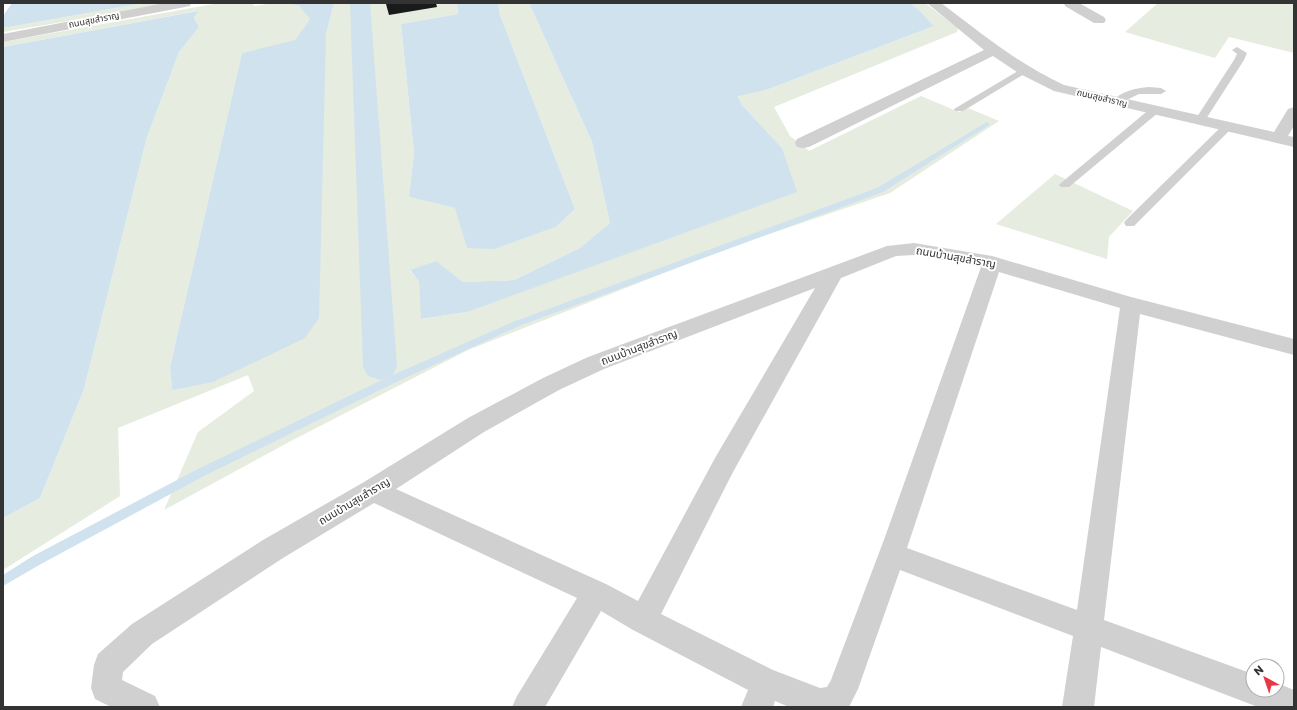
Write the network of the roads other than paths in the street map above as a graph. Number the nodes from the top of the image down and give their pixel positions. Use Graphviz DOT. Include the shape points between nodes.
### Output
graph roads {
  1 [pos="185,3"];
  2 [pos="933,3"];
  3 [pos="1070,3"];
  4 [pos="1099,20"];
  5 [pos="3,38"];
  6 [pos="995,50"];
  7 [pos="1237,50"];
  8 [pos="1023,71"];
  9 [pos="1161,91"];
  10 [pos="1118,101"];
  11 [pos="959,109"];
  12 [pos="1155,110"];
  13 [pos="1294,112"];
  14 [pos="1200,120"];
  15 [pos="1228,126"];
  16 [pos="1286,140"];
  17 [pos="803,143"];
  18 [pos="1065,185"];
  19 [pos="1130,223"];
  20 [pos="992,263"];
  21 [pos="834,272"];
  22 [pos="1131,304"];
  23 [pos="1294,347"];
  24 [pos="373,490"];
  25 [pos="892,555"];
  26 [pos="596,593"];
  27 [pos="643,620"];
  28 [pos="1088,627"];
  29 [pos="1245,687"];
  30 [pos="761,695"];
  31 [pos="1275,698"];
  32 [pos="1294,705"];
  33 [pos="144,707"];
  34 [pos="528,707"];
  35 [pos="1078,707"];
  1 -- 5 [label="street, ถนนสุขสำราญ"];
  2 -- 6 [label="street, ถนนสุขสำราญ"];
  3 -- 4 [label="street"];
  6 -- 8 [label="street, ถนนสุขสำราญ"];
  6 -- 17 [label="street"];
  7 -- 14 [label="lane" via="1242,54 1239,60"];
  8 -- 10 [label="street, ถนนสุขสำราญ" via="1059,88"];
  8 -- 11 [label="lane"];
  9 -- 10 [label="lane" via="1138,90 1128,93"];
  10 -- 12 [label="street, ถนนสุขสำราญ"];
  12 -- 14 [label="street, ถนนสุขสำราญ"];
  12 -- 18 [label="lane"];
  13 -- 16 [label="street"];
  14 -- 15 [label="street, ถนนสุขสำราญ"];
  15 -- 16 [label="street, ถนนสุขสำราญ"];
  15 -- 19 [label="lane"];
  20 -- 21 [label="street, ถนนบ้านสุขสำราญ" via="906,248"];
  20 -- 22 [label="street, ถนนบ้านสุขสำราญ"];
  20 -- 25 [label="street"];
  21 -- 24 [label="street, ถนนบ้านสุขสำราญ" via="603,361 551,384 476,425"];
  21 -- 27 [label="street" via="724,465"];
  22 -- 23 [label="street, ถนนบ้านสุขสำราญ"];
  22 -- 28 [label="street"];
  24 -- 26 [label="street"];
  24 -- 33 [label="street, ถนนบ้านสุขสำราญ" via="273,549 142,634 109,665 106,688"];
  25 -- 28 [label="street"];
  25 -- 30 [label="street" via="843,688 835,702 820,703"];
  26 -- 27 [label="street"];
  26 -- 34 [label="street"];
  27 -- 30 [label="street"];
  28 -- 29 [label="street"];
  28 -- 35 [label="street"];
  31 -- 32 [label="street"];
}
